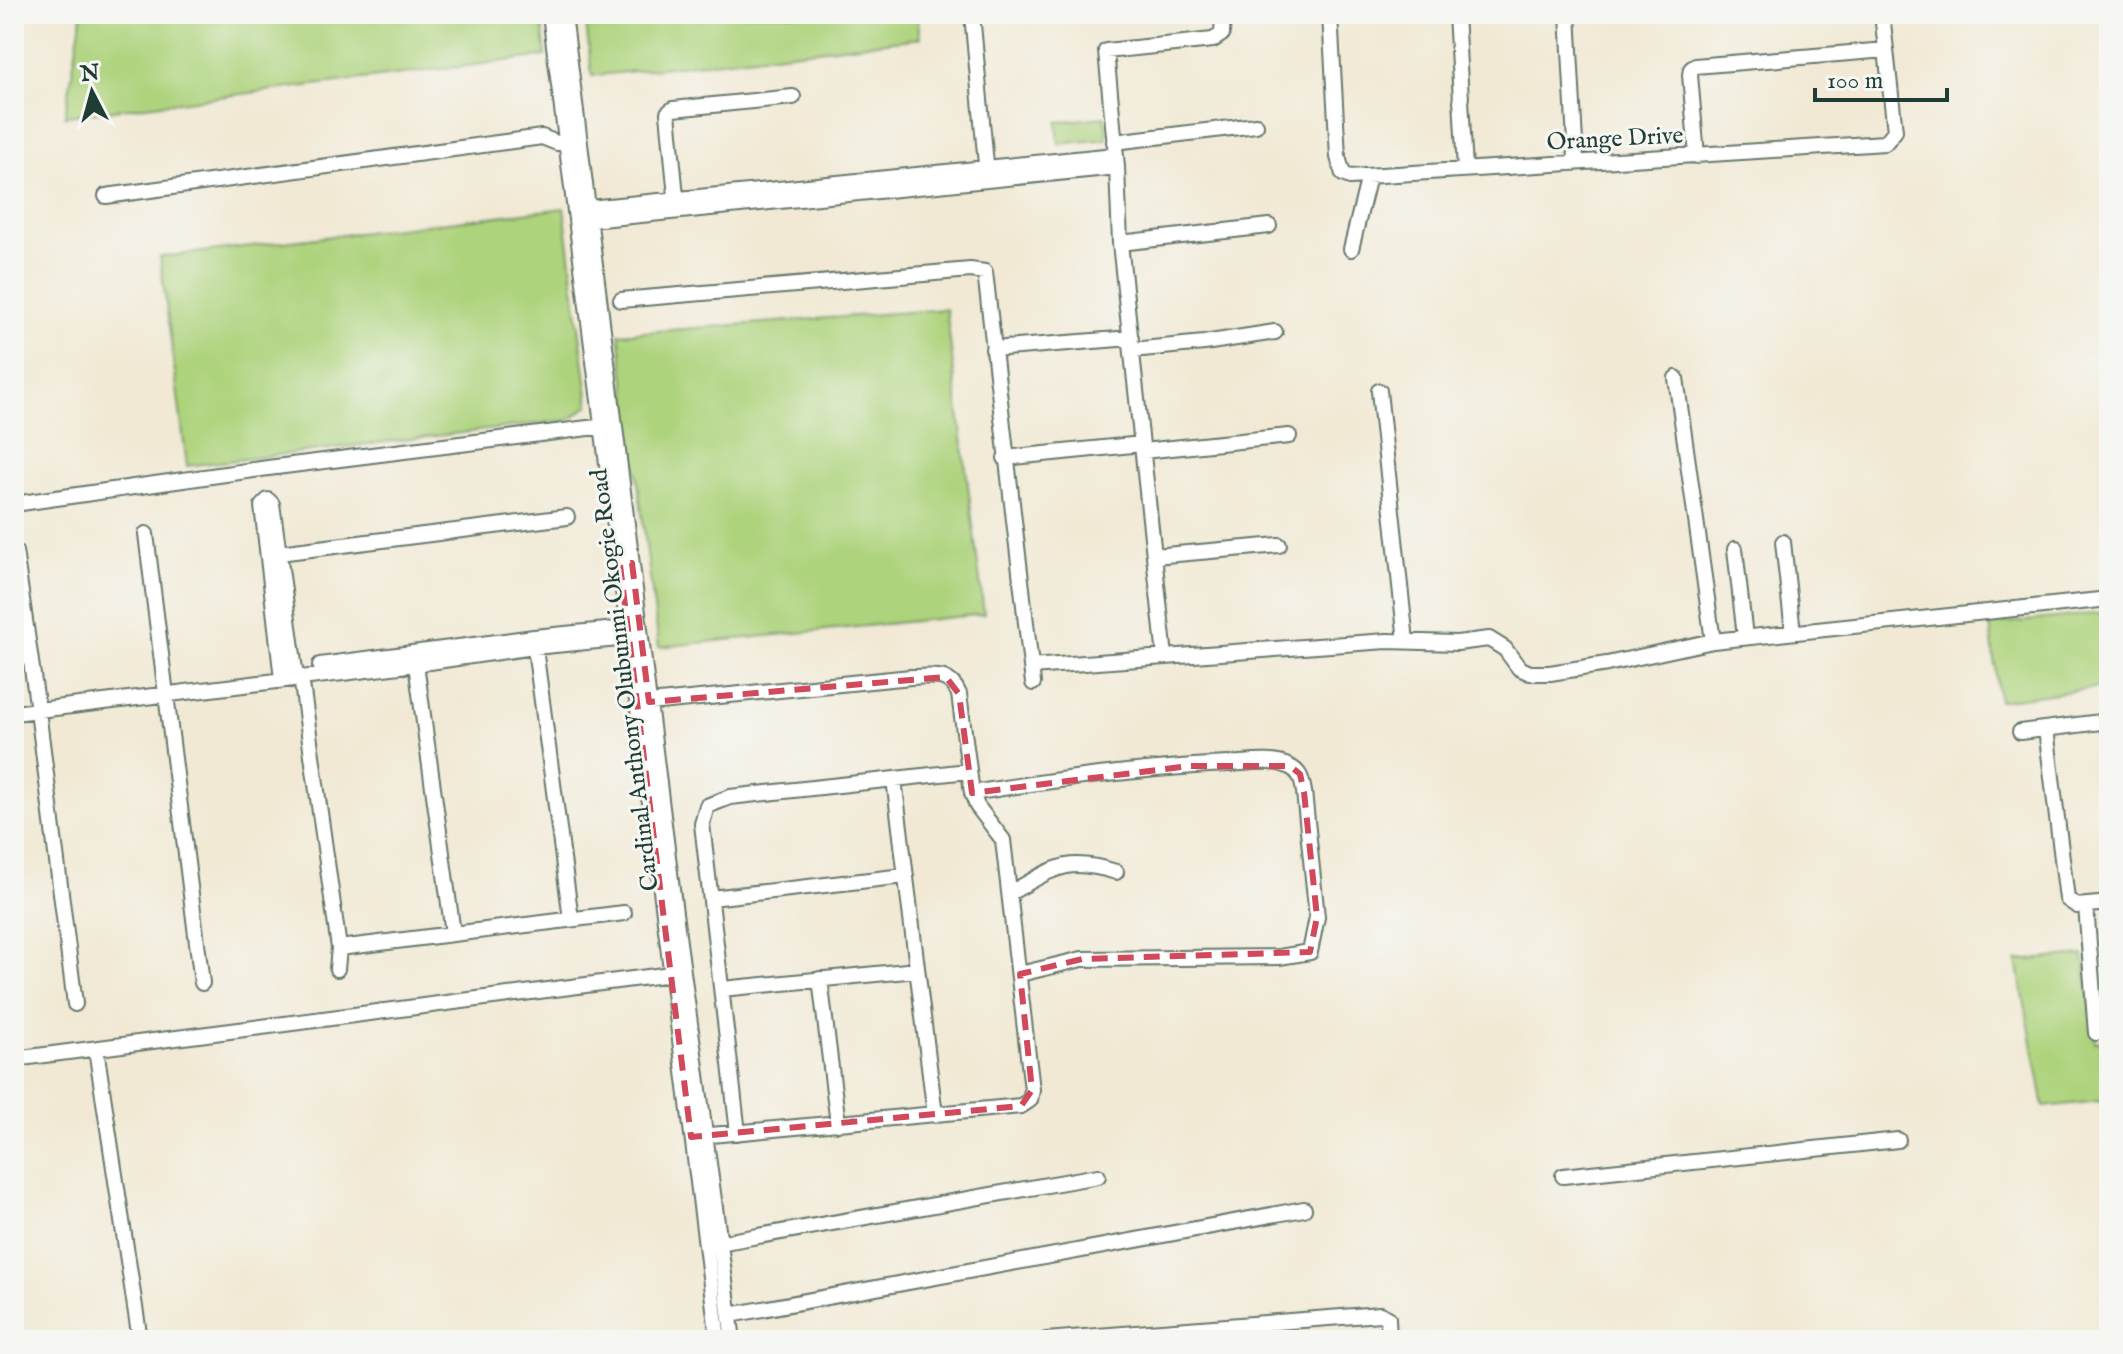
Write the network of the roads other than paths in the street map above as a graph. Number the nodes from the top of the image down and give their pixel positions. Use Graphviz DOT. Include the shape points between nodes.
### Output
graph roads {
  1 [pos="550,14"];
  2 [pos="564,14"];
  3 [pos="972,14"];
  4 [pos="1223,14"];
  5 [pos="1330,14"];
  6 [pos="1456,14"];
  7 [pos="1568,14"];
  8 [pos="1882,14"];
  9 [pos="1886,50"];
  10 [pos="793,97"];
  11 [pos="1256,125"];
  12 [pos="567,135"];
  13 [pos="1115,155"];
  14 [pos="1697,156"];
  15 [pos="1576,161"];
  16 [pos="1465,169"];
  17 [pos="987,174"];
  18 [pos="1369,176"];
  19 [pos="106,196"];
  20 [pos="677,206"];
  21 [pos="590,214"];
  22 [pos="1269,226"];
  23 [pos="1120,243"];
  24 [pos="1351,249"];
  25 [pos="621,300"];
  26 [pos="1275,332"];
  27 [pos="1132,344"];
  28 [pos="993,349"];
  29 [pos="1676,378"];
  30 [pos="1379,391"];
  31 [pos="604,426"];
  32 [pos="1289,436"];
  33 [pos="1142,447"];
  34 [pos="1005,458"];
  35 [pos="14,504"];
  36 [pos="567,517"];
  37 [pos="146,534"];
  38 [pos="1783,542"];
  39 [pos="1279,545"];
  40 [pos="1735,549"];
  41 [pos="15,551"];
  42 [pos="1154,556"];
  43 [pos="626,564"];
  44 [pos="2109,599"];
  45 [pos="1793,632"];
  46 [pos="628,633"];
  47 [pos="1745,637"];
  48 [pos="1406,641"];
  49 [pos="1713,641"];
  50 [pos="534,642"];
  51 [pos="1165,657"];
  52 [pos="415,658"];
  53 [pos="1031,667"];
  54 [pos="291,674"];
  55 [pos="1033,683"];
  56 [pos="164,690"];
  57 [pos="649,703"];
  58 [pos="14,706"];
  59 [pos="37,706"];
  60 [pos="14,713"];
  61 [pos="2109,721"];
  62 [pos="2046,729"];
  63 [pos="2020,732"];
  64 [pos="968,771"];
  65 [pos="894,779"];
  66 [pos="972,793"];
  67 [pos="1116,872"];
  68 [pos="904,876"];
  69 [pos="1010,893"];
  70 [pos="711,898"];
  71 [pos="2109,903"];
  72 [pos="2086,906"];
  73 [pos="624,913"];
  74 [pos="571,919"];
  75 [pos="453,933"];
  76 [pos="339,948"];
  77 [pos="337,969"];
  78 [pos="917,970"];
  79 [pos="671,974"];
  80 [pos="1020,974"];
  81 [pos="820,979"];
  82 [pos="202,983"];
  83 [pos="722,989"];
  84 [pos="75,1004"];
  85 [pos="2096,1033"];
  86 [pos="96,1049"];
  87 [pos="14,1059"];
  88 [pos="935,1115"];
  89 [pos="838,1124"];
  90 [pos="738,1133"];
  91 [pos="699,1136"];
  92 [pos="1898,1140"];
  93 [pos="1098,1176"];
  94 [pos="1563,1176"];
  95 [pos="1304,1209"];
  96 [pos="719,1243"];
  97 [pos="730,1315"];
  98 [pos="1095,1338"];
  99 [pos="140,1340"];
  100 [pos="718,1340"];
  101 [pos="733,1340"];
  102 [pos="1046,1340"];
  103 [pos="1389,1340"];
  1 -- 12 [label="street, Cardinal Anthony Olubunmi Okogie Road"];
  2 -- 21 [label="street, Cardinal Anthony Olubunmi Okogie Road"];
  3 -- 17 [label="street"];
  4 -- 13 [label="street" via="1222,34 1213,40 1106,51"];
  5 -- 18 [label="street, Orange Drive" via="1338,157 1343,174"];
  6 -- 16 [label="street"];
  7 -- 15 [label="street"];
  8 -- 9 [label="street"];
  9 -- 14 [label="street" via="1695,66 1690,75"];
  9 -- 14 [label="street, Orange Drive" via="1895,131 1885,143"];
  10 -- 20 [label="street" via="668,113"];
  11 -- 13 [label="street"];
  12 -- 19 [label="street" via="557,143 542,137"];
  12 -- 31 [label="street, Cardinal Anthony Olubunmi Okogie Road"];
  13 -- 17 [label="street"];
  13 -- 23 [label="street"];
  14 -- 15 [label="street, Orange Drive"];
  15 -- 16 [label="street, Orange Drive"];
  16 -- 18 [label="street, Orange Drive"];
  17 -- 20 [label="street"];
  18 -- 24 [label="street"];
  20 -- 21 [label="street"];
  21 -- 43 [label="street, Cardinal Anthony Olubunmi Okogie Road"];
  22 -- 23 [label="street"];
  23 -- 27 [label="street"];
  25 -- 28 [label="street" via="985,272"];
  26 -- 27 [label="street" via="1204,343"];
  27 -- 28 [label="street"];
  27 -- 33 [label="street"];
  28 -- 34 [label="street"];
  29 -- 49 [label="street"];
  30 -- 48 [label="street"];
  31 -- 35 [label="street"];
  31 -- 43 [label="street, Cardinal Anthony Olubunmi Okogie Road"];
  32 -- 33 [label="street"];
  33 -- 34 [label="street"];
  33 -- 42 [label="street"];
  34 -- 53 [label="street"];
  36 -- 54 [label="street" via="273,554"];
  37 -- 56 [label="street"];
  38 -- 45 [label="street"];
  39 -- 42 [label="street"];
  40 -- 47 [label="street"];
  41 -- 59 [label="street"];
  42 -- 51 [label="street"];
  43 -- 46 [label="street, Cardinal Anthony Olubunmi Okogie Road"];
  43 -- 57 [label="street, Cardinal Anthony Olubunmi Okogie Road"];
  44 -- 45 [label="street"];
  45 -- 47 [label="street"];
  46 -- 50 [label="street"];
  46 -- 79 [label="street, Cardinal Anthony Olubunmi Okogie Road"];
  47 -- 49 [label="street"];
  48 -- 49 [label="street" via="1489,639 1519,668 1540,674"];
  48 -- 51 [label="street"];
  50 -- 52 [label="street"];
  50 -- 74 [label="street"];
  51 -- 53 [label="street"];
  52 -- 54 [label="street"];
  52 -- 75 [label="street"];
  53 -- 55 [label="street"];
  54 -- 56 [label="street"];
  54 -- 76 [label="street"];
  56 -- 59 [label="street"];
  56 -- 82 [label="street"];
  57 -- 64 [label="street" via="946,677 959,694"];
  57 -- 91 [label="street, Cardinal Anthony Olubunmi Okogie Road"];
  58 -- 59 [label="street"];
  59 -- 60 [label="street"];
  59 -- 84 [label="street"];
  61 -- 62 [label="street"];
  62 -- 63 [label="street"];
  62 -- 72 [label="street" via="2067,899"];
  64 -- 65 [label="street"];
  64 -- 66 [label="street"];
  65 -- 68 [label="street"];
  65 -- 70 [label="street" via="730,797 707,806 702,824"];
  66 -- 69 [label="street" via="1003,840"];
  66 -- 80 [label="street" via="1189,766 1274,762 1300,774 1317,917 1310,952 1279,957 1082,959"];
  67 -- 69 [label="street" via="1089,864 1055,867"];
  68 -- 70 [label="street"];
  68 -- 78 [label="street"];
  69 -- 80 [label="street"];
  70 -- 83 [label="street"];
  71 -- 72 [label="street"];
  72 -- 85 [label="street"];
  73 -- 74 [label="street"];
  74 -- 75 [label="street"];
  75 -- 76 [label="street"];
  76 -- 77 [label="street"];
  78 -- 81 [label="street"];
  78 -- 88 [label="street"];
  79 -- 86 [label="street"];
  79 -- 91 [label="street, Cardinal Anthony Olubunmi Okogie Road"];
  80 -- 88 [label="street" via="1030,1100 1021,1106"];
  81 -- 83 [label="street"];
  81 -- 89 [label="street"];
  83 -- 90 [label="street"];
  86 -- 87 [label="street"];
  86 -- 99 [label="street"];
  88 -- 89 [label="street"];
  89 -- 90 [label="street"];
  90 -- 91 [label="street"];
  91 -- 96 [label="street, Cardinal Anthony Olubunmi Okogie Road"];
  91 -- 100 [label="street, Cardinal Anthony Olubunmi Okogie Road"];
  92 -- 94 [label="street"];
  93 -- 96 [label="street"];
  95 -- 97 [label="street"];
  96 -- 97 [label="street, Cardinal Anthony Olubunmi Okogie Road"];
  97 -- 101 [label="street, Cardinal Anthony Olubunmi Okogie Road"];
  98 -- 102 [label="street"];
  98 -- 103 [label="street" via="1380,1314 1388,1318"];
}
